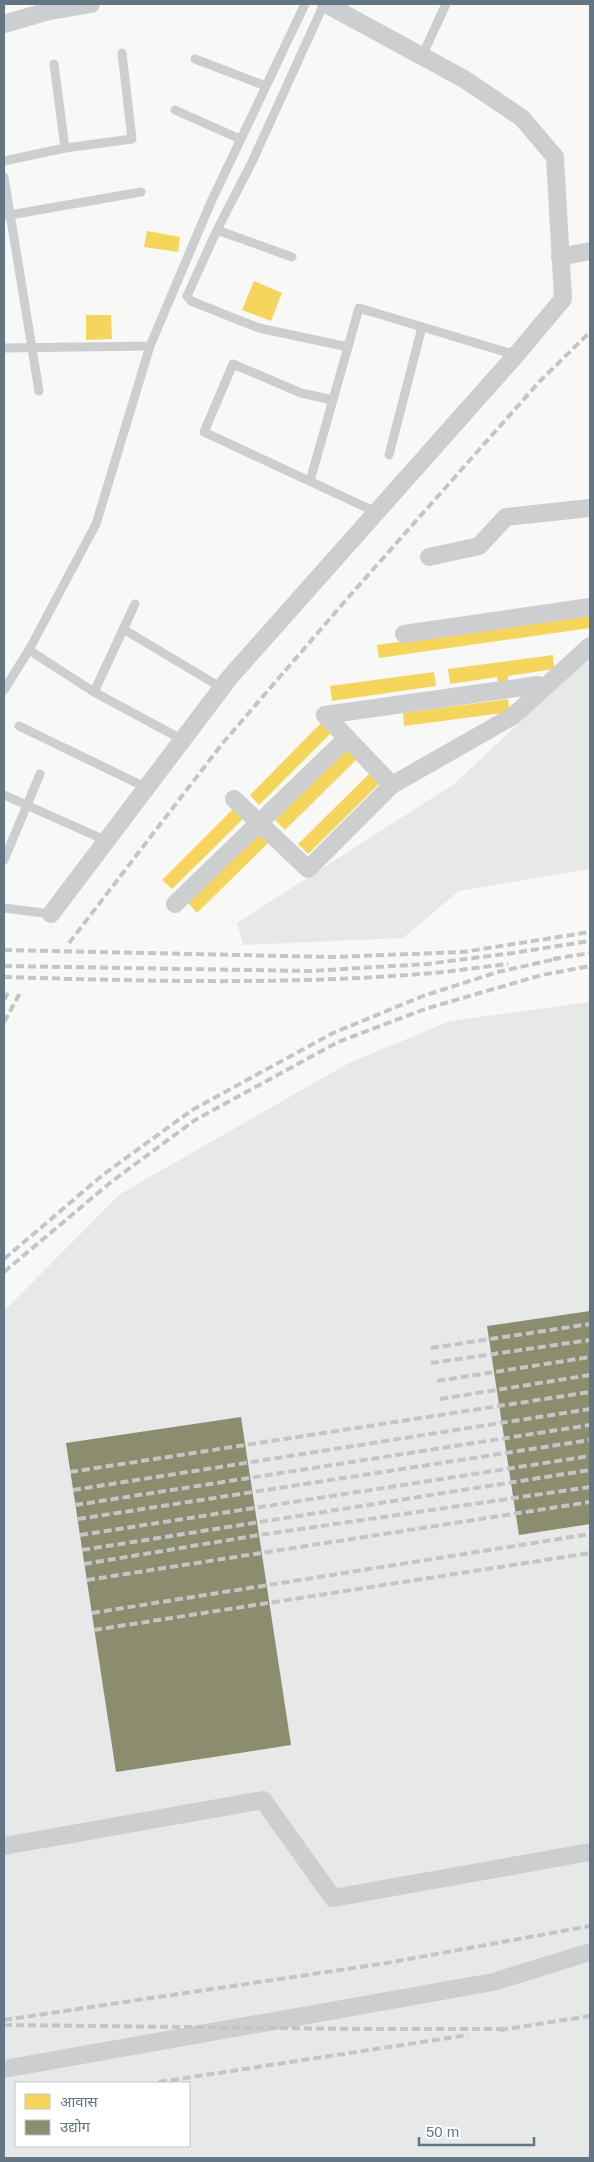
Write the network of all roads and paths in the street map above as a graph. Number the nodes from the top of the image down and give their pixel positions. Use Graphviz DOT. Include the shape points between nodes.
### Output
graph roads {
  1 [pos="90,4"];
  2 [pos="305,4"];
  3 [pos="325,4"];
  4 [pos="446,4"];
  5 [pos="44,8"];
  6 [pos="4,24"];
  7 [pos="122,53"];
  8 [pos="422,56"];
  9 [pos="195,59"];
  10 [pos="54,64"];
  11 [pos="266,86"];
  12 [pos="175,110"];
  13 [pos="240,139"];
  14 [pos="66,148"];
  15 [pos="4,161"];
  16 [pos="4,177"];
  17 [pos="141,192"];
  18 [pos="7,215"];
  19 [pos="217,230"];
  20 [pos="590,250"];
  21 [pos="292,257"];
  22 [pos="560,257"];
  23 [pos="422,327"];
  24 [pos="150,346"];
  25 [pos="348,347"];
  26 [pos="4,348"];
  27 [pos="32,349"];
  28 [pos="516,355"];
  29 [pos="39,391"];
  30 [pos="333,400"];
  31 [pos="389,455"];
  32 [pos="310,482"];
  33 [pos="590,508"];
  34 [pos="376,512"];
  35 [pos="429,557"];
  36 [pos="135,604"];
  37 [pos="590,607"];
  38 [pos="123,629"];
  39 [pos="404,634"];
  40 [pos="590,646"];
  41 [pos="29,650"];
  42 [pos="5,684"];
  43 [pos="222,688"];
  44 [pos="542,689"];
  45 [pos="94,692"];
  46 [pos="19,726"];
  47 [pos="347,738"];
  48 [pos="183,740"];
  49 [pos="40,774"];
  50 [pos="392,785"];
  51 [pos="147,788"];
  52 [pos="4,795"];
  53 [pos="234,799"];
  54 [pos="27,805"];
  55 [pos="259,822"];
  56 [pos="107,840"];
  57 [pos="4,860"];
  58 [pos="175,904"];
  59 [pos="4,908"];
  60 [pos="51,914"];
  61 [pos="4,1846"];
  62 [pos="590,1852"];
  63 [pos="590,1952"];
  64 [pos="4,2069"];
  1 -- 5 [label="street"];
  2 -- 11 [label="lane"];
  3 -- 8 [label="street"];
  3 -- 19 [label="lane"];
  4 -- 8 [label="lane"];
  5 -- 6 [label="street"];
  7 -- 14 [label="lane" via="132,139"];
  8 -- 22 [label="street" via="464,79 522,118 555,157"];
  9 -- 11 [label="lane"];
  10 -- 14 [label="lane"];
  11 -- 13 [label="lane"];
  12 -- 13 [label="lane"];
  13 -- 24 [label="lane"];
  14 -- 15 [label="lane"];
  16 -- 18 [label="lane"];
  17 -- 18 [label="lane"];
  18 -- 27 [label="lane"];
  19 -- 21 [label="lane"];
  19 -- 25 [label="lane" via="187,296 191,301 259,328"];
  20 -- 22 [label="street"];
  22 -- 28 [label="street" via="562,299"];
  23 -- 25 [label="lane" via="360,308"];
  23 -- 28 [label="lane"];
  23 -- 31 [label="lane"];
  24 -- 27 [label="lane"];
  24 -- 41 [label="lane" via="96,524"];
  25 -- 30 [label="lane"];
  26 -- 27 [label="lane"];
  27 -- 29 [label="lane"];
  28 -- 34 [label="street"];
  30 -- 32 [label="lane"];
  30 -- 32 [label="lane" via="301,393 233,364 204,432"];
  32 -- 34 [label="lane"];
  33 -- 35 [label="street" via="506,517 479,546"];
  34 -- 43 [label="street"];
  36 -- 38 [label="lane"];
  37 -- 39 [label="street"];
  38 -- 43 [label="lane"];
  38 -- 45 [label="lane"];
  40 -- 44 [label="street"];
  41 -- 42 [label="lane"];
  41 -- 45 [label="lane"];
  43 -- 48 [label="street"];
  44 -- 47 [label="street" via="538,685 325,715"];
  44 -- 50 [label="street" via="513,716"];
  45 -- 48 [label="lane"];
  46 -- 51 [label="lane"];
  47 -- 50 [label="street"];
  47 -- 55 [label="street"];
  48 -- 51 [label="street"];
  49 -- 54 [label="lane"];
  50 -- 55 [label="street" via="308,869"];
  51 -- 56 [label="street"];
  52 -- 54 [label="lane"];
  53 -- 55 [label="street"];
  54 -- 56 [label="lane"];
  54 -- 57 [label="lane"];
  55 -- 58 [label="street"];
  56 -- 60 [label="street"];
  59 -- 60 [label="lane"];
  61 -- 62 [label="street" via="263,1800 333,1898"];
  63 -- 64 [label="street" via="493,1982"];
}
